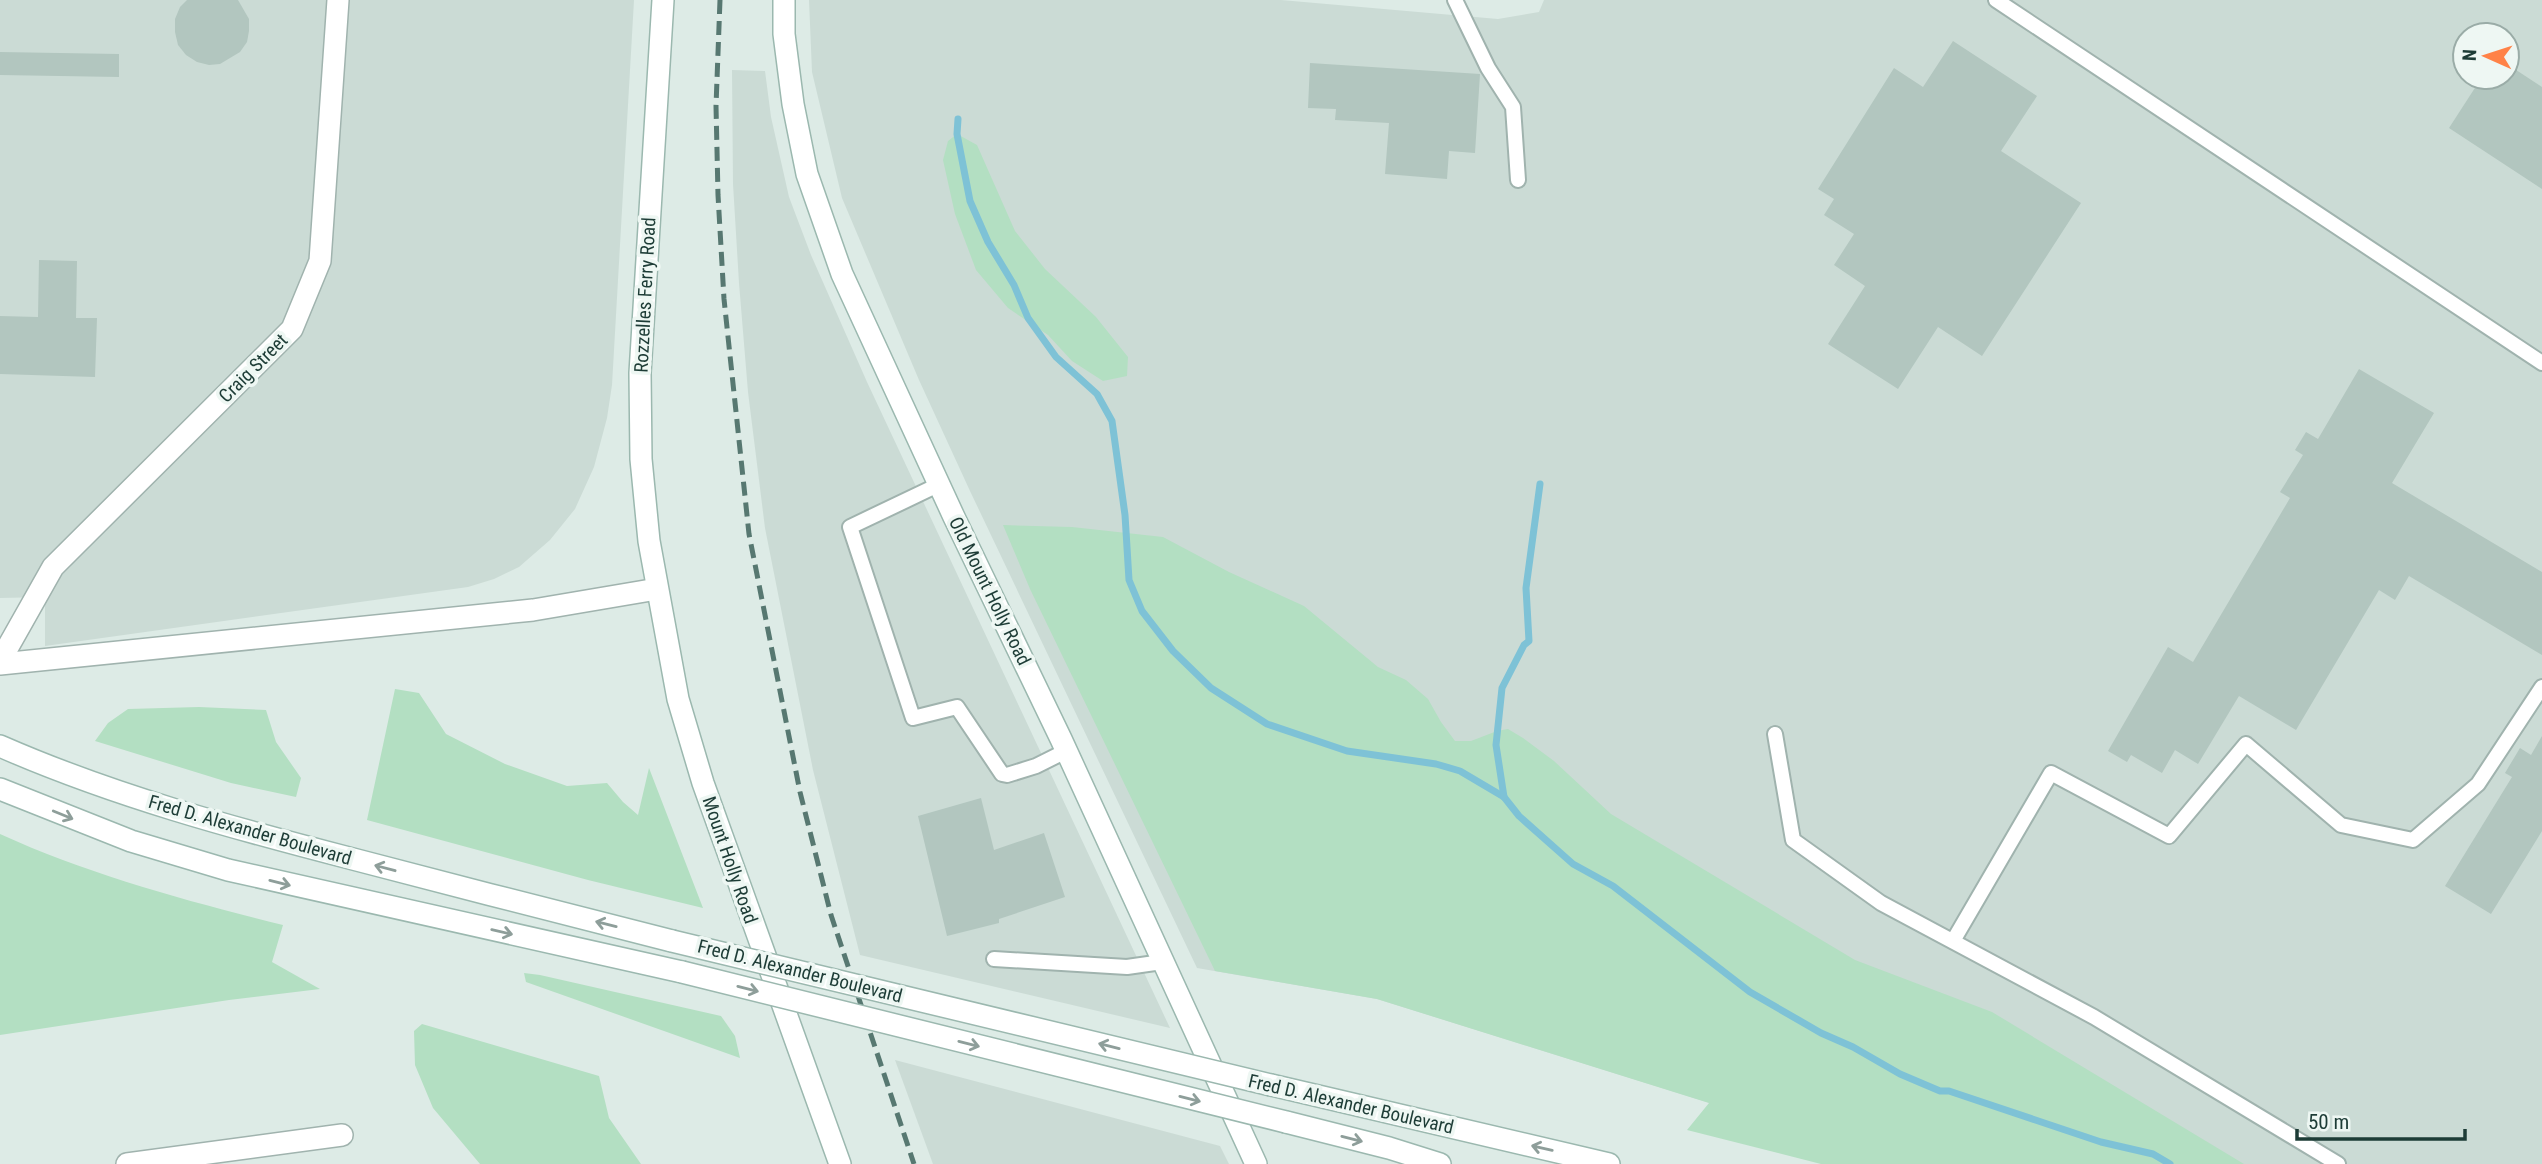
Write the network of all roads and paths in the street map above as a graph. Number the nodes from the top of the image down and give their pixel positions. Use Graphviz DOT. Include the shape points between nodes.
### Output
graph roads {
  1 [pos="338,0"];
  2 [pos="663,0"];
  3 [pos="784,0"];
  4 [pos="1455,0"];
  5 [pos="1996,0"];
  6 [pos="1518,180"];
  7 [pos="2542,363"];
  8 [pos="940,484"];
  9 [pos="657,589"];
  10 [pos="0,662"];
  11 [pos="2542,687"];
  12 [pos="1775,734"];
  13 [pos="0,746"];
  14 [pos="1066,751"];
  15 [pos="0,789"];
  16 [pos="1953,941"];
  17 [pos="994,959"];
  18 [pos="1162,962"];
  19 [pos="342,1135"];
  20 [pos="163,1162"];
  21 [pos="127,1164"];
  22 [pos="840,1164"];
  23 [pos="1256,1164"];
  24 [pos="1440,1164"];
  25 [pos="1609,1164"];
  26 [pos="2338,1164"];
  1 -- 10 [label="street, Craig Street" via="320,261 292,329 53,567"];
  2 -- 9 [label="street, Rozzelles Ferry Road" via="639,411 644,503"];
  3 -- 8 [label="street, Old Mount Holly Road" via="793,104 807,174 842,274"];
  4 -- 6 [label="lane" via="1513,107"];
  5 -- 7 [label="lane"];
  8 -- 14 [label="street, Old Mount Holly Road"];
  8 -- 14 [label="lane" via="850,527 913,718 957,707 1006,775"];
  9 -- 10 [label="street, Craig Street" via="533,610"];
  9 -- 22 [label="street, Mount Holly Road" via="678,699 703,783"];
  11 -- 16 [label="lane" via="2478,784 2413,840 2341,825 2246,744 2169,836 2051,773"];
  12 -- 16 [label="lane" via="1793,839 1881,903"];
  25 -- 13 [label="street, Fred D. Alexander Boulevard, one-way, bridge" via="672,941 302,846 172,810"];
  14 -- 18 [label="street, Old Mount Holly Road"];
  15 -- 24 [label="street, Fred D. Alexander Boulevard, one-way, bridge" via="131,841 228,870 682,972"];
  16 -- 26 [label="lane" via="2094,1017"];
  17 -- 18 [label="lane" via="1127,967"];
  18 -- 23 [label="street, Old Mount Holly Road"];
  19 -- 20 [label="street"];
  20 -- 21 [label="street"];
}
